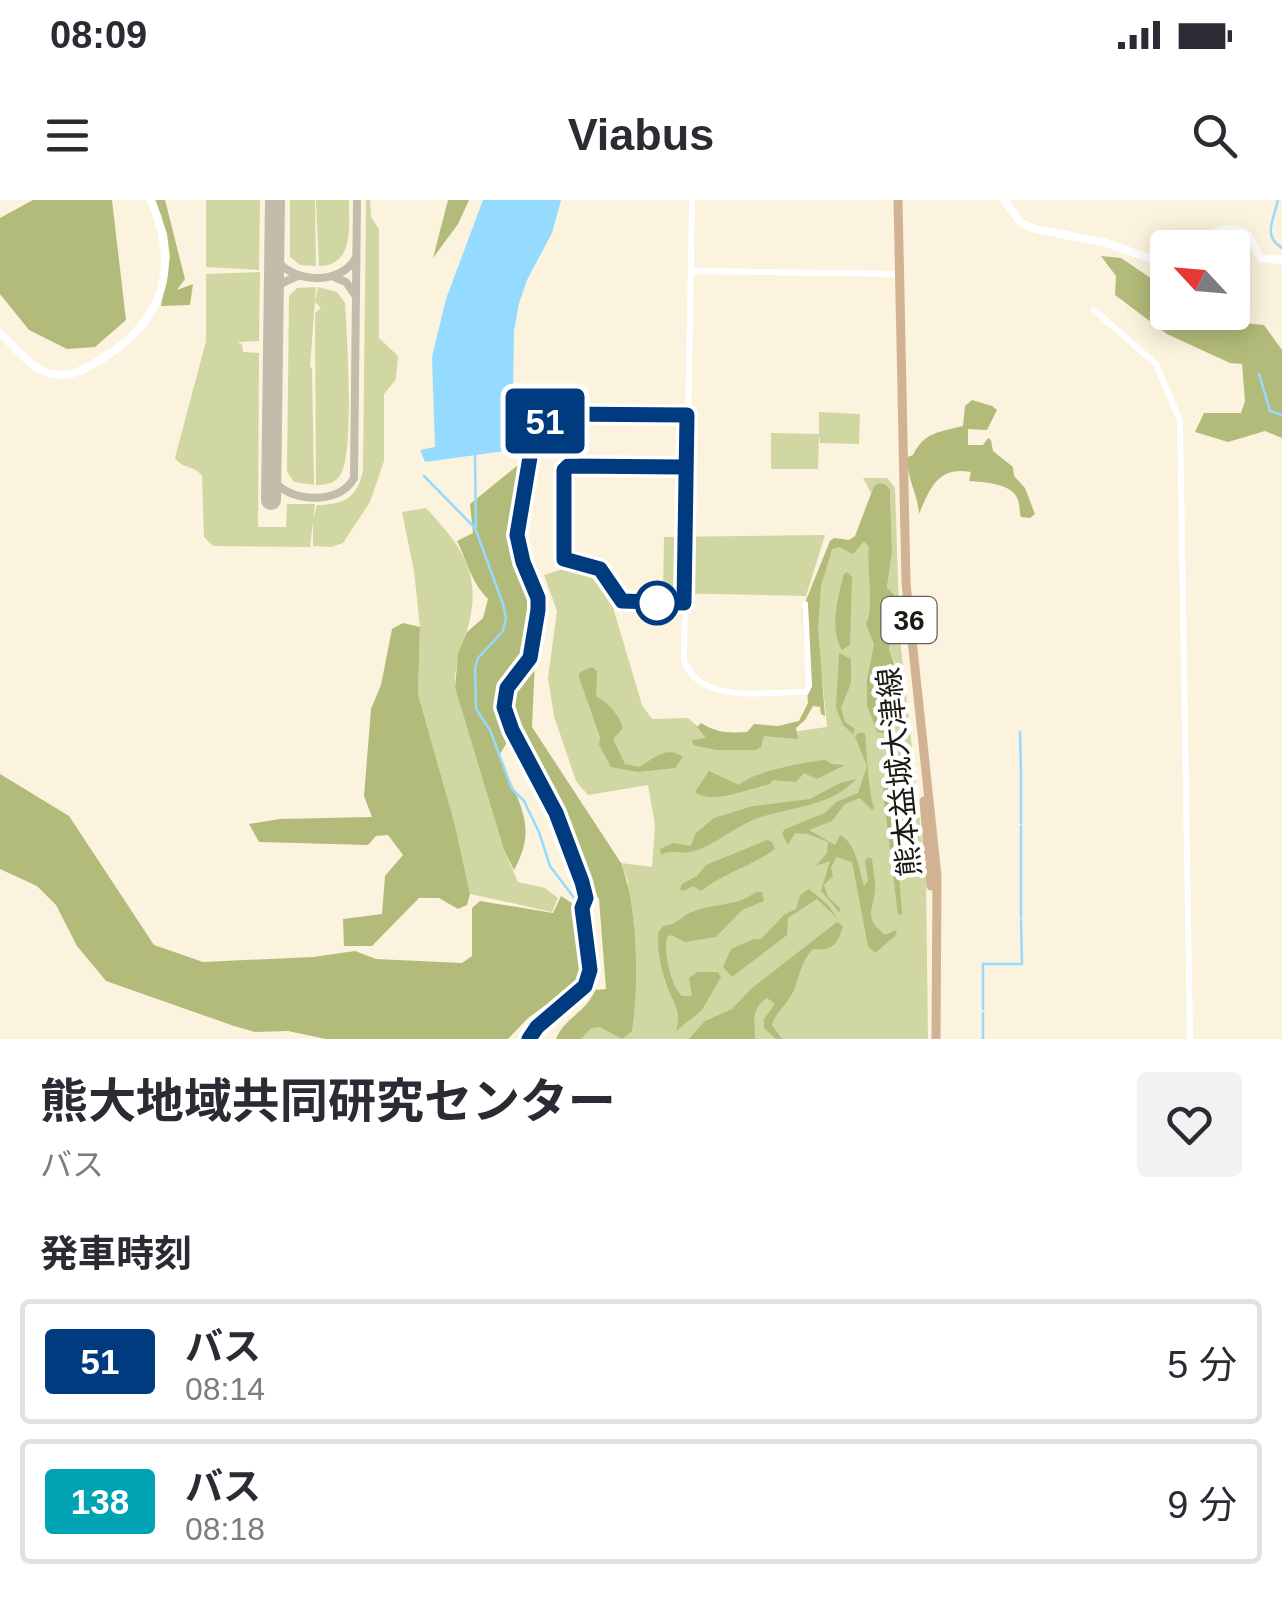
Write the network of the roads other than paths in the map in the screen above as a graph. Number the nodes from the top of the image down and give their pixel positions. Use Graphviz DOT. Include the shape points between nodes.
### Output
graph roads {
  1 [pos="151,200"];
  2 [pos="692,200"];
  3 [pos="896,200"];
  4 [pos="1004,200"];
  5 [pos="1250,240"];
  6 [pos="1150,257"];
  7 [pos="1282,260"];
  8 [pos="691,272"];
  9 [pos="899,274"];
  10 [pos="1094,310"];
  11 [pos="0,334"];
  12 [pos="687,415"];
  13 [pos="685,467"];
  14 [pos="684,603"];
  15 [pos="805,604"];
  16 [pos="529,1039"];
  17 [pos="934,1039"];
  18 [pos="1190,1039"];
  1 -- 11 [label="main road" via="164,234 164,279 152,311 123,345 87,368 58,375 40,369"];
  2 -- 8 [label="street"];
  3 -- 9 [label="main road, 熊本益城大津線 / 36"];
  4 -- 6 [label="main road" via="1036,229"];
  5 -- 7 [label="main road" via="1261,258"];
  8 -- 9 [label="street"];
  8 -- 12 [label="street"];
  9 -- 17 [label="main road, 熊本益城大津線 / 36" via="902,586 931,878"];
  10 -- 18 [label="street" via="1156,364 1180,421"];
  12 -- 13 [label="street"];
  12 -- 16 [label="street" via="558,414 538,428 532,445 517,535 538,610 530,658 507,688 504,707 582,882 590,970 585,986"];
  13 -- 14 [label="street"];
  13 -- 14 [label="street" via="565,467 563,556 600,569 622,601"];
  14 -- 15 [label="street" via="688,673 720,691 808,690"];
}
